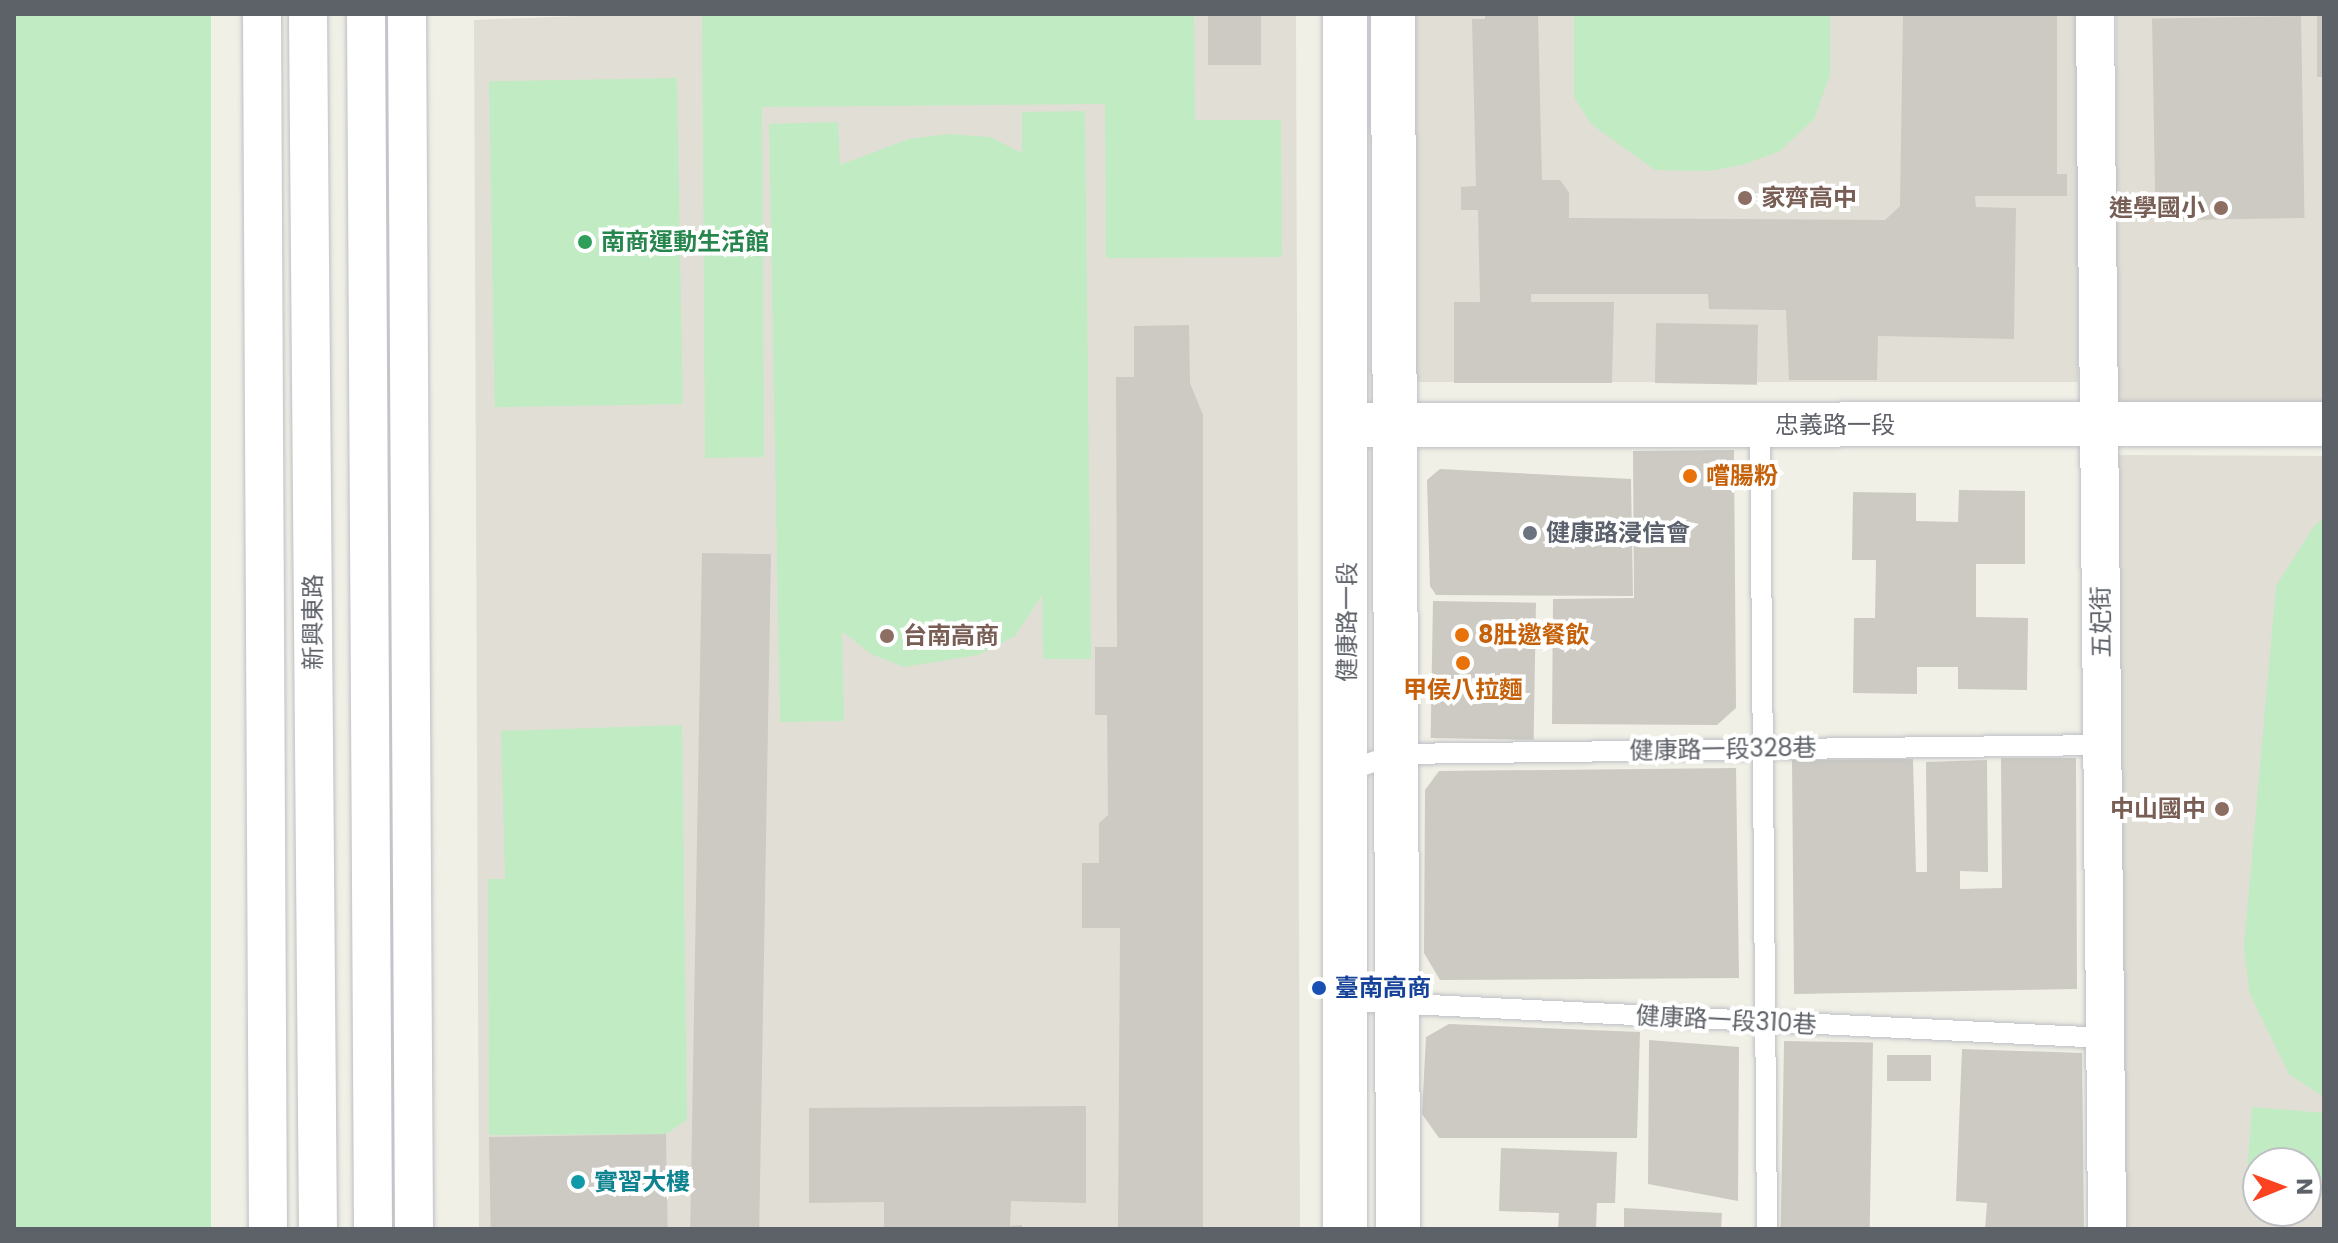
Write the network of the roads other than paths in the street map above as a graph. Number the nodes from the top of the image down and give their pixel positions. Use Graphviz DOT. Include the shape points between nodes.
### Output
graph roads {
  1 [pos="262,14"];
  2 [pos="308,14"];
  3 [pos="366,14"];
  4 [pos="407,14"];
  5 [pos="1345,14"];
  6 [pos="1393,14"];
  7 [pos="2095,14"];
  8 [pos="2099,424"];
  9 [pos="2324,424"];
  10 [pos="1394,425"];
  11 [pos="1760,425"];
  12 [pos="1347,426"];
  13 [pos="2102,745"];
  14 [pos="1763,749"];
  15 [pos="1396,754"];
  16 [pos="1347,771"];
  17 [pos="1347,1001"];
  18 [pos="1397,1003"];
  19 [pos="1765,1022"];
  20 [pos="2105,1038"];
  21 [pos="268,1229"];
  22 [pos="318,1229"];
  23 [pos="373,1229"];
  24 [pos="414,1229"];
  25 [pos="1345,1229"];
  26 [pos="1398,1229"];
  27 [pos="1767,1229"];
  28 [pos="2107,1229"];
  1 -- 21 [label="street"];
  2 -- 22 [label="street, 新興東路"];
  3 -- 23 [label="street"];
  4 -- 24 [label="street"];
  5 -- 12 [label="street, 健康路一段"];
  6 -- 10 [label="street, 健康路一段"];
  7 -- 8 [label="street, 五妃街"];
  8 -- 9 [label="street, 忠義路一段"];
  8 -- 11 [label="street, 忠義路一段"];
  8 -- 13 [label="street, 五妃街"];
  10 -- 11 [label="street, 忠義路一段"];
  10 -- 12 [label="street, 忠義路一段"];
  10 -- 15 [label="street, 健康路一段"];
  11 -- 14 [label="lane"];
  12 -- 16 [label="street, 健康路一段"];
  13 -- 14 [label="lane, 健康路一段328巷"];
  13 -- 20 [label="street, 五妃街"];
  14 -- 15 [label="lane, 健康路一段328巷"];
  14 -- 19 [label="lane"];
  15 -- 16 [label="lane, 健康路一段328巷"];
  15 -- 18 [label="street, 健康路一段"];
  16 -- 17 [label="street, 健康路一段"];
  17 -- 18 [label="lane, 健康路一段310巷"];
  17 -- 25 [label="street, 健康路一段"];
  18 -- 19 [label="lane, 健康路一段310巷"];
  18 -- 26 [label="street, 健康路一段"];
  19 -- 20 [label="lane, 健康路一段310巷"];
  19 -- 27 [label="lane"];
  20 -- 28 [label="street, 五妃街"];
}
